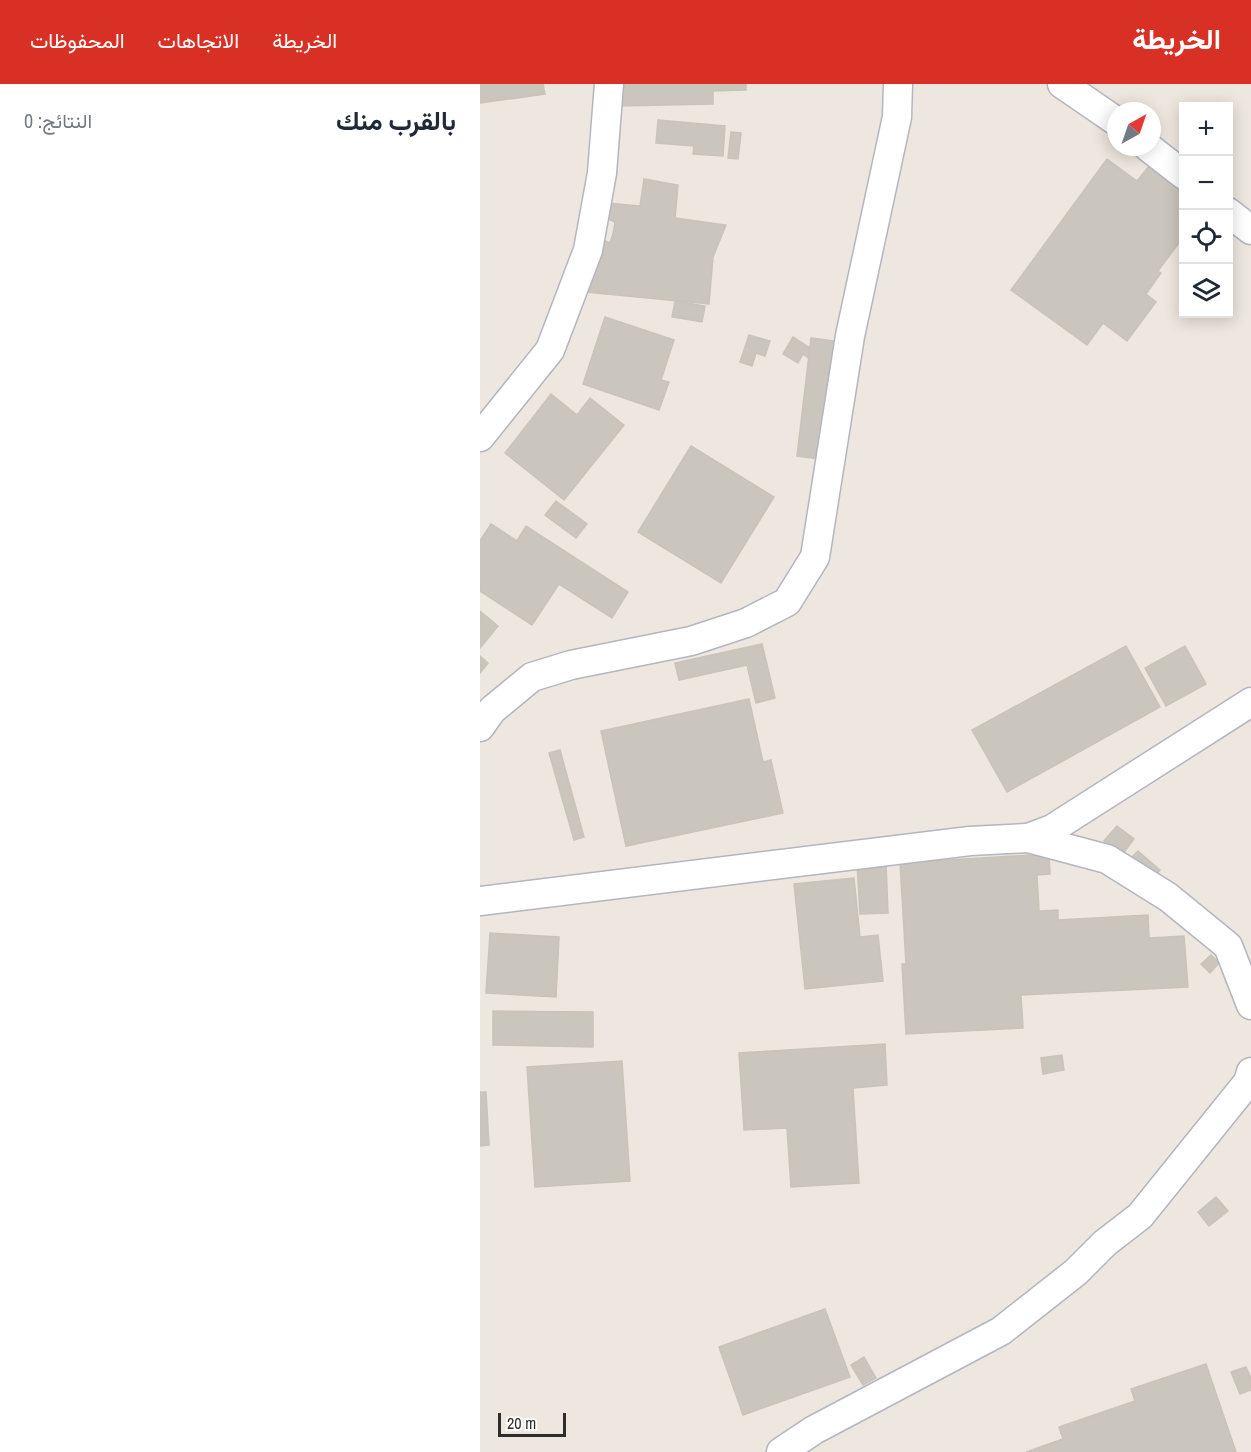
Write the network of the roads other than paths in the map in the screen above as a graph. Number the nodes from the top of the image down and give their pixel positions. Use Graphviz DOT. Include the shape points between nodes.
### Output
graph roads {
  1 [pos="609,84"];
  2 [pos="898,84"];
  3 [pos="1062,84"];
  4 [pos="1107,115"];
  5 [pos="1160,156"];
  6 [pos="1179,172"];
  7 [pos="1233,216"];
  8 [pos="1251,230"];
  9 [pos="480,437"];
  10 [pos="1251,702"];
  11 [pos="480,727"];
  12 [pos="1028,838"];
  13 [pos="480,901"];
  14 [pos="1251,1005"];
  15 [pos="1251,1072"];
  16 [pos="781,1452"];
  1 -- 9 [label="street" via="598,195 588,250 572,295 550,350"];
  2 -- 11 [label="street" via="897,117 850,336 815,557 787,602 746,623 691,641 571,665 532,677 492,710"];
  3 -- 4 [label="street"];
  5 -- 6 [label="street"];
  7 -- 8 [label="street"];
  10 -- 12 [label="street" via="1052,829"];
  12 -- 13 [label="street" via="958,842"];
  12 -- 14 [label="street" via="1107,859 1168,897 1228,946"];
  15 -- 16 [label="street" via="1241,1091 1140,1216 1076,1272 1001,1331 813,1430"];
}
